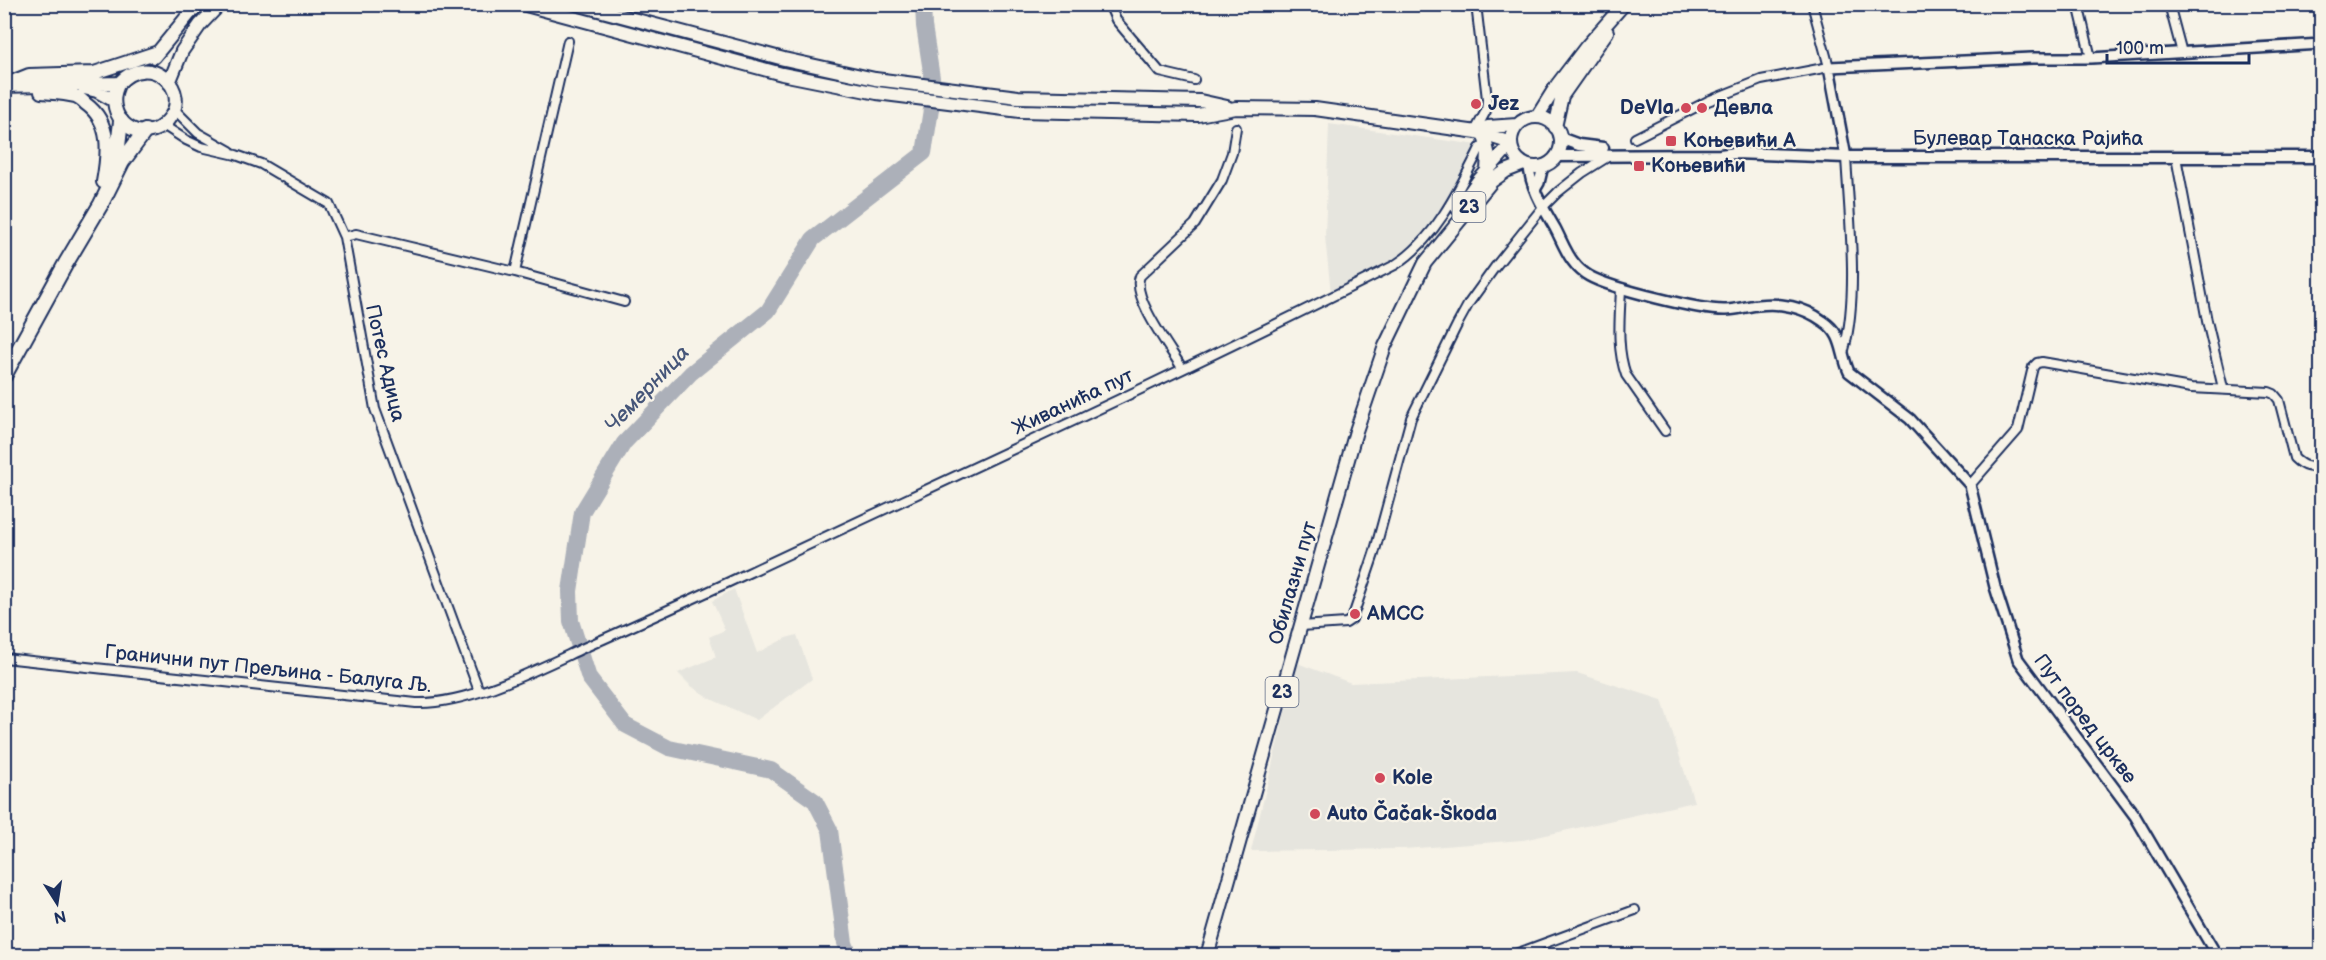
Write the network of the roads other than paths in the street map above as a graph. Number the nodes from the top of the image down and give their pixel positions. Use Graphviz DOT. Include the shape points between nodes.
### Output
graph roads {
  1 [pos="201,4"];
  2 [pos="220,4"];
  3 [pos="522,4"];
  4 [pos="576,4"];
  5 [pos="1109,4"];
  6 [pos="1476,4"];
  7 [pos="1624,4"];
  8 [pos="1812,4"];
  9 [pos="2078,4"];
  10 [pos="2169,4"];
  11 [pos="1614,17"];
  12 [pos="568,41"];
  13 [pos="2322,44"];
  14 [pos="158,52"];
  15 [pos="2182,53"];
  16 [pos="2091,58"];
  17 [pos="1829,67"];
  18 [pos="144,70"];
  19 [pos="1194,80"];
  20 [pos="169,82"];
  21 [pos="119,83"];
  22 [pos="4,85"];
  23 [pos="71,86"];
  24 [pos="4,95"];
  25 [pos="113,100"];
  26 [pos="1236,108"];
  27 [pos="174,109"];
  28 [pos="1536,117"];
  29 [pos="121,121"];
  30 [pos="163,125"];
  31 [pos="1518,125"];
  32 [pos="1236,128"];
  33 [pos="145,132"];
  34 [pos="1558,132"];
  35 [pos="1479,133"];
  36 [pos="1635,138"];
  37 [pos="1511,143"];
  38 [pos="1480,148"];
  39 [pos="1611,152"];
  40 [pos="236,154"];
  41 [pos="1556,156"];
  42 [pos="1846,157"];
  43 [pos="2176,157"];
  44 [pos="2322,157"];
  45 [pos="1526,165"];
  46 [pos="1543,166"];
  47 [pos="1487,171"];
  48 [pos="103,182"];
  49 [pos="1536,188"];
  50 [pos="1543,207"];
  51 [pos="344,237"];
  52 [pos="1424,254"];
  53 [pos="515,272"];
  54 [pos="1621,288"];
  55 [pos="624,302"];
  56 [pos="1844,350"];
  57 [pos="4,357"];
  58 [pos="1182,368"];
  59 [pos="4,376"];
  60 [pos="2223,388"];
  61 [pos="1665,431"];
  62 [pos="2322,466"];
  63 [pos="1970,485"];
  64 [pos="1300,626"];
  65 [pos="4,658"];
  66 [pos="557,660"];
  67 [pos="479,691"];
  68 [pos="1635,910"];
  69 [pos="1207,956"];
  70 [pos="1510,956"];
  71 [pos="2217,956"];
  1 -- 14 [label="main road"];
  2 -- 20 [label="main road" via="182,51"];
  3 -- 26 [label="main road" via="782,74 878,93 1020,111 1198,115"];
  4 -- 26 [label="main road" via="875,79 1018,97 1200,101"];
  5 -- 19 [label="street" via="1116,20 1160,72"];
  6 -- 35 [label="street" via="1486,99"];
  7 -- 11 [label="main road"];
  8 -- 17 [label="street"];
  9 -- 16 [label="street"];
  10 -- 15 [label="street"];
  11 -- 28 [label="main road" via="1586,47"];
  11 -- 34 [label="main road" via="1562,96"];
  12 -- 53 [label="street"];
  13 -- 15 [label="street"];
  14 -- 18 [label="main road"];
  14 -- 22 [label="main road" via="94,73 28,75"];
  15 -- 16 [label="street"];
  16 -- 17 [label="street"];
  17 -- 36 [label="street" via="1761,80 1708,101"];
  17 -- 42 [label="street"];
  18 -- 20 [label="main road" via="158,73"];
  18 -- 21 [label="main road" via="130,73"];
  20 -- 27 [label="main road" via="175,96"];
  21 -- 23 [label="main road"];
  21 -- 25 [label="main road"];
  22 -- 23 [label="main road"];
  23 -- 25 [label="main road" via="97,91"];
  24 -- 48 [label="main road" via="32,91 77,96 97,112 105,136"];
  25 -- 29 [label="main road"];
  26 -- 35 [label="main road" via="1315,109"];
  27 -- 30 [label="main road"];
  27 -- 40 [label="street" via="198,133"];
  28 -- 31 [label="main road"];
  28 -- 34 [label="main road" via="1546,119"];
  29 -- 33 [label="main road"];
  29 -- 48 [label="highway" via="117,155"];
  30 -- 33 [label="main road"];
  30 -- 40 [label="street" via="201,147"];
  31 -- 35 [label="main road" via="1488,127"];
  31 -- 37 [label="main road, 23"];
  32 -- 58 [label="street" via="1222,180 1195,224 1137,282 1147,310"];
  33 -- 59 [label="highway" via="122,162"];
  34 -- 39 [label="main road" via="1590,148"];
  34 -- 41 [label="main road" via="1560,146"];
  35 -- 37 [label="main road"];
  35 -- 47 [label="main road" via="1488,147"];
  37 -- 45 [label="main road" via="1514,154"];
  37 -- 47 [label="main road, 23"];
  38 -- 52 [label="street, Живанића пут"];
  39 -- 41 [label="main road"];
  39 -- 42 [label="main road, Булевар Танаска Рајића" via="1720,150"];
  39 -- 50 [label="street"];
  40 -- 51 [label="street, Потес Адица" via="286,177 329,204"];
  41 -- 46 [label="main road"];
  42 -- 43 [label="main road, Булевар Танаска Рајића"];
  42 -- 56 [label="street" via="1850,327"];
  43 -- 44 [label="main road, Булевар Танаска Рајића"];
  43 -- 60 [label="street"];
  45 -- 46 [label="main road, 23"];
  45 -- 49 [label="street, Пут поред цркве"];
  45 -- 52 [label="main road, 23" via="1506,171 1492,181"];
  46 -- 49 [label="street"];
  47 -- 52 [label="main road, 23"];
  48 -- 57 [label="highway"];
  49 -- 50 [label="street, Пут поред цркве"];
  50 -- 54 [label="street, Пут поред цркве" via="1575,264 1588,276"];
  50 -- 64 [label="street" via="1469,303 1411,418 1353,618 1347,623"];
  51 -- 53 [label="street" via="356,234"];
  51 -- 67 [label="street, Потес Адица" via="375,409"];
  52 -- 58 [label="street, Живанића пут" via="1406,258"];
  52 -- 64 [label="main road, Обилазни пут / 23" via="1372,381"];
  53 -- 55 [label="street"];
  54 -- 56 [label="street, Пут поред цркве" via="1715,310 1781,304 1822,319 1833,329"];
  54 -- 61 [label="street" via="1622,365"];
  56 -- 63 [label="street, Пут поред цркве" via="1849,372 1910,419"];
  58 -- 66 [label="street, Живанића пут"];
  60 -- 62 [label="street" via="2274,394 2294,458 2311,468"];
  60 -- 63 [label="street" via="2191,388 2037,363 2018,430"];
  63 -- 71 [label="street, Пут поред цркве" via="1995,588 2018,659 2134,816"];
  64 -- 69 [label="main road, Обилазни пут / 23"];
  65 -- 67 [label="street, Гранични пут Прељина - Балуга Љ." via="416,703 442,702"];
  66 -- 67 [label="street, Гранични пут Прељина - Балуга Љ."];
  68 -- 70 [label="street"];
}
